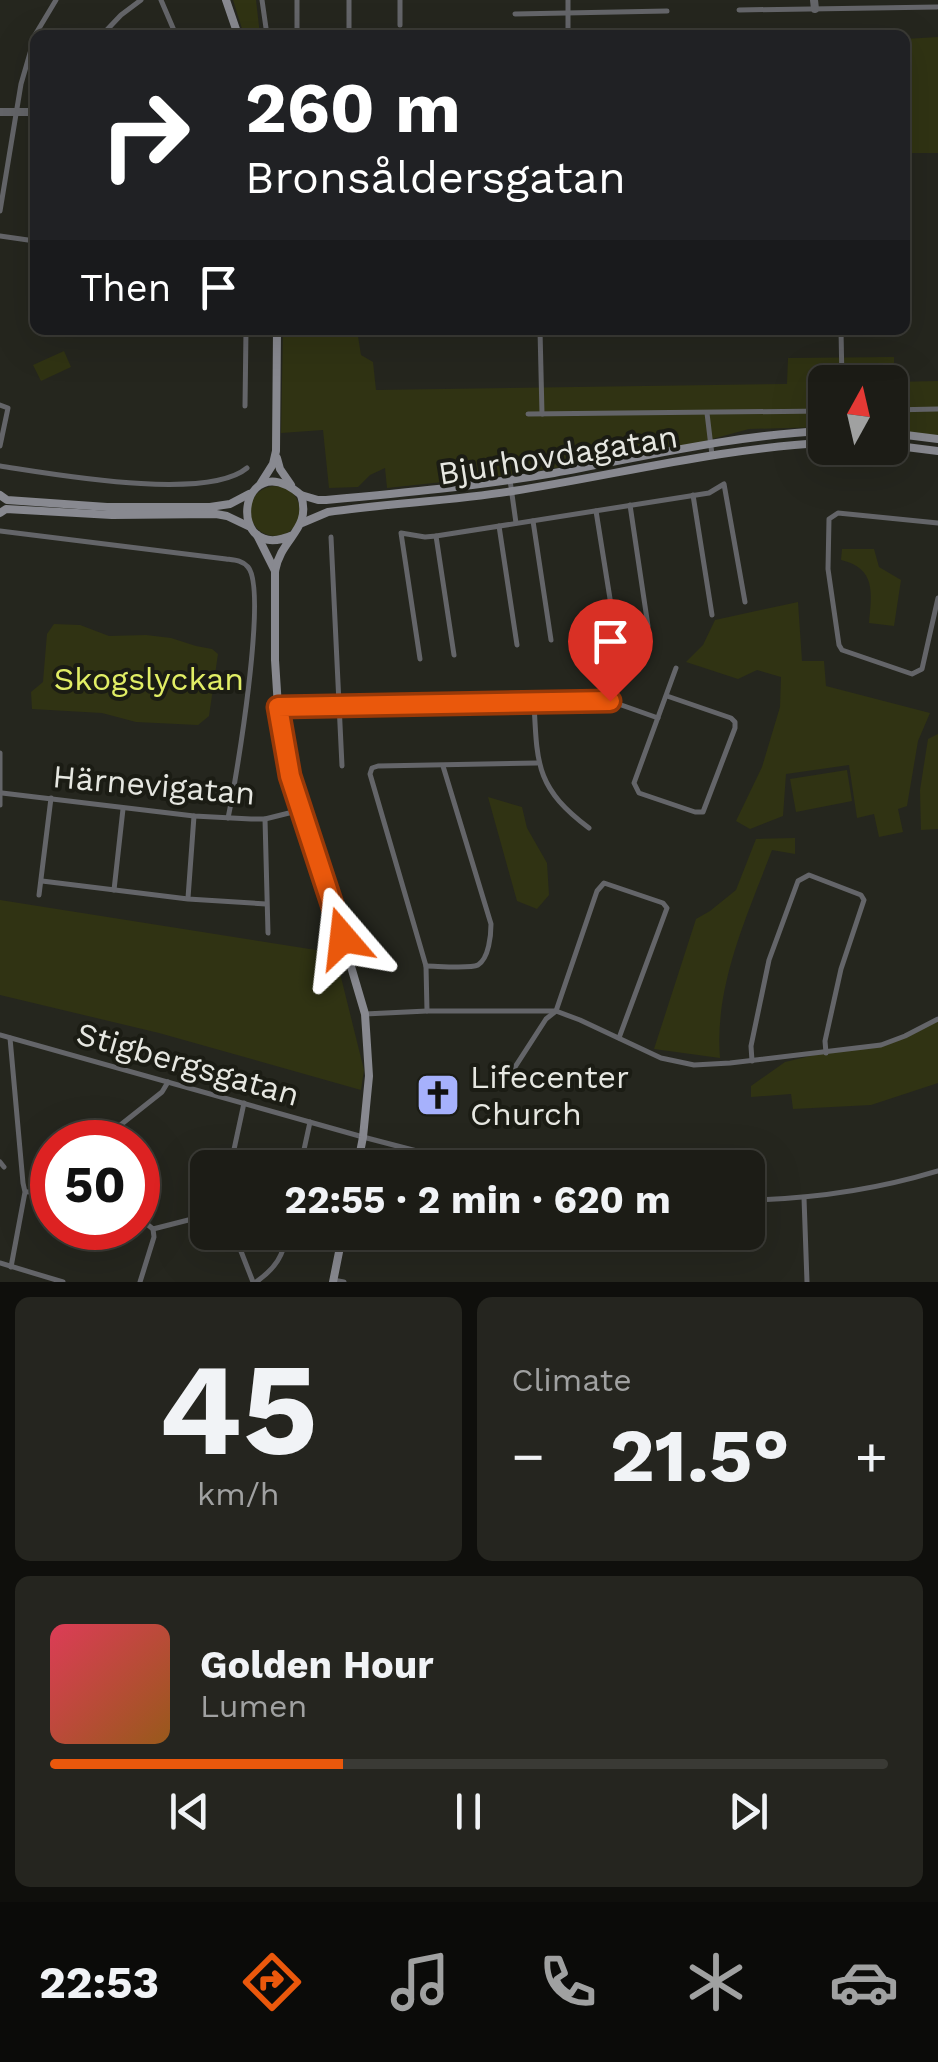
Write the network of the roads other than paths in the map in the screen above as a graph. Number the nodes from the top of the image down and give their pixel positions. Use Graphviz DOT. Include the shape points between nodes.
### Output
graph roads {
  1 [pos="56,0"];
  2 [pos="140,0"];
  3 [pos="160,0"];
  4 [pos="226,0"];
  5 [pos="262,0"];
  6 [pos="296,0"];
  7 [pos="348,0"];
  8 [pos="400,0"];
  9 [pos="568,0"];
  10 [pos="814,4"];
  11 [pos="937,6"];
  12 [pos="739,10"];
  13 [pos="667,11"];
  14 [pos="568,13"];
  15 [pos="514,14"];
  16 [pos="400,25"];
  17 [pos="38,30"];
  18 [pos="107,30"];
  19 [pos="174,30"];
  20 [pos="236,30"];
  21 [pos="265,30"];
  22 [pos="297,30"];
  23 [pos="349,30"];
  24 [pos="568,30"];
  25 [pos="30,49"];
  26 [pos="16,110"];
  27 [pos="30,111"];
  28 [pos="0,112"];
  29 [pos="0,211"];
  30 [pos="0,236"];
  31 [pos="30,240"];
  32 [pos="246,335"];
  33 [pos="277,335"];
  34 [pos="540,335"];
  35 [pos="840,335"];
  36 [pos="841,365"];
  37 [pos="0,405"];
  38 [pos="245,406"];
  39 [pos="938,409"];
  40 [pos="908,410"];
  41 [pos="808,411"];
  42 [pos="708,413"];
  43 [pos="528,414"];
  44 [pos="542,414"];
  45 [pos="2,430"];
  46 [pos="808,432"];
  47 [pos="908,435"];
  48 [pos="938,439"];
  49 [pos="808,443"];
  50 [pos="711,445"];
  51 [pos="0,446"];
  52 [pos="908,447"];
  53 [pos="276,451"];
  54 [pos="938,451"];
  55 [pos="712,456"];
  56 [pos="0,466"];
  57 [pos="247,468"];
  58 [pos="510,480"];
  59 [pos="446,488"];
  60 [pos="256,489"];
  61 [pos="511,491"];
  62 [pos="297,492"];
  63 [pos="693,496"];
  64 [pos="447,499"];
  65 [pos="2,503"];
  66 [pos="630,506"];
  67 [pos="596,511"];
  68 [pos="533,521"];
  69 [pos="300,524"];
  70 [pos="516,524"];
  71 [pos="938,524"];
  72 [pos="499,526"];
  73 [pos="0,531"];
  74 [pos="254,532"];
  75 [pos="293,534"];
  76 [pos="436,536"];
  77 [pos="331,537"];
  78 [pos="275,572"];
  79 [pos="938,598"];
  80 [pos="744,602"];
  81 [pos="712,615"];
  82 [pos="648,626"];
  83 [pos="615,630"];
  84 [pos="552,640"];
  85 [pos="517,645"];
  86 [pos="454,655"];
  87 [pos="420,660"];
  88 [pos="676,668"];
  89 [pos="667,696"];
  90 [pos="534,702"];
  91 [pos="340,705"];
  92 [pos="278,707"];
  93 [pos="658,718"];
  94 [pos="0,753"];
  95 [pos="537,763"];
  96 [pos="342,766"];
  97 [pos="443,766"];
  98 [pos="2,792"];
  99 [pos="51,798"];
  100 [pos="0,804"];
  101 [pos="124,807"];
  102 [pos="301,810"];
  103 [pos="194,816"];
  104 [pos="228,818"];
  105 [pos="264,820"];
  106 [pos="589,828"];
  107 [pos="42,881"];
  108 [pos="114,890"];
  109 [pos="39,895"];
  110 [pos="188,899"];
  111 [pos="266,904"];
  112 [pos="268,934"];
  113 [pos="426,966"];
  114 [pos="427,1011"];
  115 [pos="556,1011"];
  116 [pos="365,1014"];
  117 [pos="938,1020"];
  118 [pos="0,1035"];
  119 [pos="10,1038"];
  120 [pos="620,1038"];
  121 [pos="826,1053"];
  122 [pos="752,1060"];
  123 [pos="168,1082"];
  124 [pos="504,1084"];
  125 [pos="244,1103"];
  126 [pos="127,1120"];
  127 [pos="310,1122"];
  128 [pos="363,1138"];
  129 [pos="234,1150"];
  130 [pos="304,1150"];
  131 [pos="360,1150"];
  132 [pos="411,1150"];
  133 [pos="938,1172"];
  134 [pos="26,1192"];
  135 [pos="30,1192"];
  136 [pos="804,1198"];
  137 [pos="765,1199"];
  138 [pos="190,1220"];
  139 [pos="160,1227"];
  140 [pos="150,1250"];
  141 [pos="241,1250"];
  142 [pos="283,1250"];
  143 [pos="341,1250"];
  144 [pos="0,1263"];
  145 [pos="11,1267"];
  146 [pos="337,1281"];
  147 [pos="63,1282"];
  148 [pos="140,1282"];
  149 [pos="255,1282"];
  150 [pos="807,1282"];
  1 -- 17 [label="street"];
  2 -- 18 [label="street"];
  3 -- 19 [label="street"];
  4 -- 20 [label="main road"];
  5 -- 21 [label="street"];
  6 -- 22 [label="street"];
  7 -- 23 [label="street"];
  8 -- 16 [label="street"];
  9 -- 14 [label="street"];
  10 -- 11 [label="street"];
  10 -- 12 [label="street"];
  13 -- 14 [label="street"];
  14 -- 15 [label="street"];
  14 -- 24 [label="street"];
  25 -- 26 [label="street"];
  26 -- 27 [label="street"];
  26 -- 28 [label="street"];
  26 -- 29 [label="street"];
  30 -- 31 [label="street"];
  32 -- 38 [label="street"];
  33 -- 53 [label="main road"];
  34 -- 44 [label="street"];
  35 -- 36 [label="street"];
  37 -- 45 [label="street" via="8,408"];
  39 -- 40 [label="street"];
  41 -- 42 [label="street"];
  42 -- 44 [label="street"];
  42 -- 50 [label="street"];
  43 -- 44 [label="street"];
  45 -- 51 [label="street"];
  46 -- 50 [label="main road, Bjurhovdagatan"];
  47 -- 48 [label="main road"];
  49 -- 55 [label="main road, Bjurhovdagatan"];
  50 -- 55 [label="street"];
  50 -- 58 [label="main road, Bjurhovdagatan"];
  52 -- 54 [label="main road"];
  53 -- 60 [label="main road"];
  53 -- 62 [label="main road"];
  55 -- 61 [label="main road, Bjurhovdagatan"];
  56 -- 57 [label="street" via="168,484 227,480"];
  58 -- 59 [label="main road, Bjurhovdagatan"];
  58 -- 61 [label="street"];
  59 -- 62 [label="main road, Bjurhovdagatan" via="326,500"];
  59 -- 64 [label="main road"];
  60 -- 62 [label="main road" via="273,482"];
  60 -- 65 [label="main road" via="210,507"];
  60 -- 74 [label="main road" via="245,513"];
  61 -- 64 [label="main road, Bjurhovdagatan"];
  61 -- 70 [label="street"];
  62 -- 69 [label="main road"];
  63 -- 66 [label="street"];
  63 -- 80 [label="street" via="724,484"];
  63 -- 81 [label="street"];
  64 -- 69 [label="main road, Bjurhovdagatan" via="328,512"];
  65 -- 74 [label="main road" via="112,515 216,514"];
  66 -- 67 [label="street"];
  66 -- 82 [label="street"];
  67 -- 68 [label="street"];
  67 -- 83 [label="street"];
  68 -- 70 [label="street"];
  68 -- 84 [label="street"];
  69 -- 75 [label="main road"];
  70 -- 72 [label="street"];
  71 -- 79 [label="street" via="862,514 830,517 828,569 840,648 918,672"];
  72 -- 76 [label="street"];
  72 -- 85 [label="street"];
  73 -- 104 [label="street" via="226,559 250,570 249,693"];
  74 -- 75 [label="main road" via="278,540"];
  74 -- 78 [label="main road"];
  75 -- 78 [label="main road"];
  76 -- 86 [label="street"];
  76 -- 87 [label="street" via="401,533"];
  77 -- 91 [label="street"];
  78 -- 92 [label="main road"];
  88 -- 89 [label="street"];
  89 -- 93 [label="street"];
  89 -- 93 [label="street" via="735,724 703,811 635,788"];
  90 -- 91 [label="street"];
  90 -- 93 [label="street" via="610,701"];
  90 -- 95 [label="street"];
  91 -- 92 [label="street"];
  91 -- 96 [label="street"];
  92 -- 102 [label="main road"];
  94 -- 98 [label="street"];
  95 -- 97 [label="street"];
  95 -- 106 [label="street" via="556,799"];
  97 -- 113 [label="street" via="491,936 475,966"];
  97 -- 113 [label="street" via="378,766 370,774"];
  98 -- 99 [label="street, Härnevigatan"];
  98 -- 100 [label="street"];
  99 -- 101 [label="street, Härnevigatan"];
  99 -- 107 [label="street"];
  101 -- 103 [label="street, Härnevigatan"];
  101 -- 108 [label="street"];
  102 -- 105 [label="street, Härnevigatan"];
  102 -- 116 [label="main road"];
  103 -- 104 [label="street, Härnevigatan"];
  103 -- 110 [label="street"];
  104 -- 105 [label="street, Härnevigatan"];
  105 -- 111 [label="street"];
  107 -- 108 [label="street"];
  107 -- 109 [label="street"];
  108 -- 110 [label="street"];
  110 -- 111 [label="street"];
  111 -- 112 [label="street"];
  113 -- 114 [label="street"];
  114 -- 115 [label="street"];
  114 -- 116 [label="street"];
  115 -- 120 [label="street"];
  115 -- 120 [label="street" via="601,884 664,906"];
  115 -- 124 [label="street"];
  116 -- 128 [label="main road"];
  117 -- 121 [label="street" via="881,1045"];
  118 -- 119 [label="street, Stigbergsgatan"];
  119 -- 123 [label="street, Stigbergsgatan"];
  119 -- 134 [label="street"];
  120 -- 122 [label="street" via="677,1062"];
  121 -- 122 [label="street"];
  121 -- 122 [label="street" via="836,986 864,905 861,895 804,876 769,960"];
  123 -- 125 [label="street, Stigbergsgatan"];
  123 -- 126 [label="street"];
  125 -- 127 [label="street, Stigbergsgatan"];
  125 -- 129 [label="street"];
  127 -- 128 [label="street, Stigbergsgatan"];
  127 -- 130 [label="street"];
  128 -- 131 [label="main road"];
  128 -- 132 [label="street, Stigbergsgatan"];
  133 -- 136 [label="street"];
  134 -- 135 [label="street"];
  134 -- 145 [label="street"];
  136 -- 137 [label="street"];
  136 -- 150 [label="street"];
  138 -- 139 [label="street"];
  140 -- 148 [label="street"];
  141 -- 149 [label="street"];
  142 -- 149 [label="street"];
  143 -- 146 [label="main road"];
  144 -- 145 [label="street"];
  145 -- 147 [label="street"];
}
